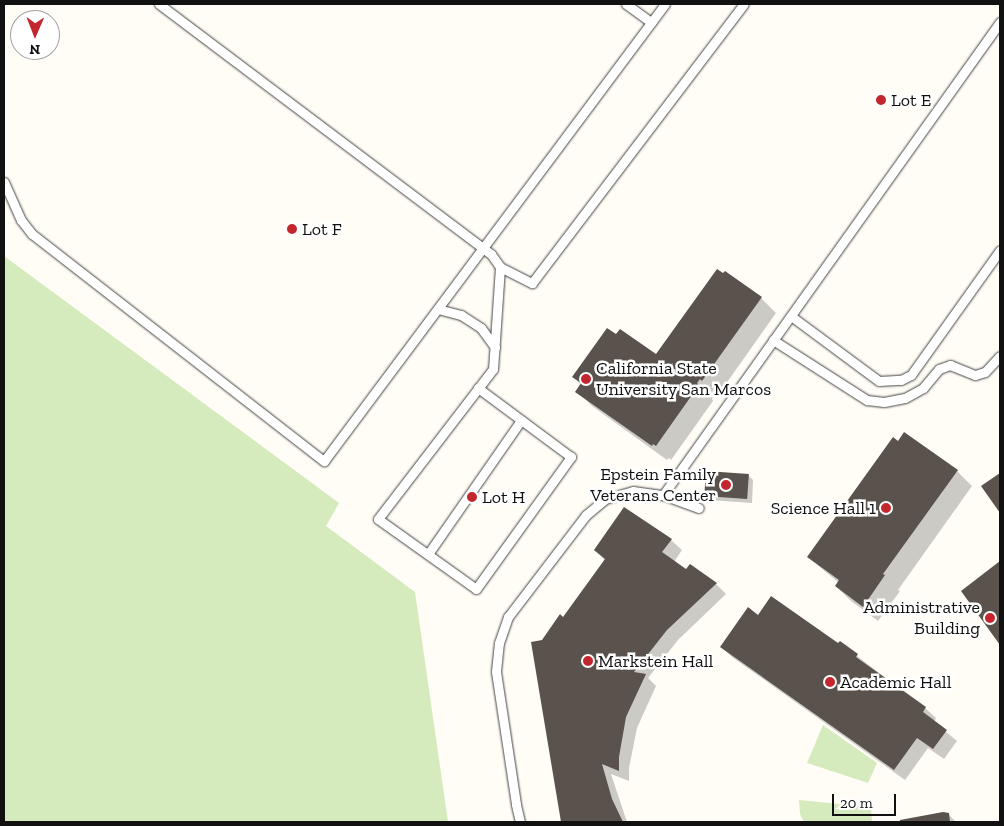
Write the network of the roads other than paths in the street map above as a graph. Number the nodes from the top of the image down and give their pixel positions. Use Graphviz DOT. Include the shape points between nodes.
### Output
graph roads {
  1 [pos="159,4"];
  2 [pos="626,4"];
  3 [pos="665,4"];
  4 [pos="744,4"];
  5 [pos="651,22"];
  6 [pos="1000,22"];
  7 [pos="4,182"];
  8 [pos="483,248"];
  9 [pos="1000,250"];
  10 [pos="500,267"];
  11 [pos="438,309"];
  12 [pos="791,316"];
  13 [pos="773,340"];
  14 [pos="495,347"];
  15 [pos="1000,356"];
  16 [pos="478,388"];
  17 [pos="521,420"];
  18 [pos="663,495"];
  19 [pos="699,508"];
  20 [pos="428,554"];
  21 [pos="520,822"];
  1 -- 8 [label="lane"];
  2 -- 5 [label="lane"];
  3 -- 5 [label="lane"];
  4 -- 10 [label="lane" via="532,283"];
  5 -- 8 [label="lane"];
  6 -- 12 [label="lane"];
  7 -- 11 [label="lane" via="21,220 32,234 324,461"];
  8 -- 10 [label="lane"];
  8 -- 11 [label="lane"];
  9 -- 12 [label="lane" via="911,375 901,380 879,381"];
  10 -- 14 [label="lane"];
  11 -- 14 [label="lane" via="460,315 481,328"];
  12 -- 13 [label="lane"];
  13 -- 15 [label="lane" via="867,400 884,402 905,398 923,388 939,369 950,365 975,375 985,372"];
  13 -- 18 [label="lane"];
  14 -- 16 [label="lane" via="493,369"];
  16 -- 17 [label="lane"];
  16 -- 20 [label="lane" via="378,519"];
  17 -- 20 [label="lane"];
  17 -- 20 [label="lane" via="571,457 476,589"];
  18 -- 19 [label="lane"];
  18 -- 21 [label="lane" via="633,490 605,499 586,515 508,617 498,643 496,671"];
}
